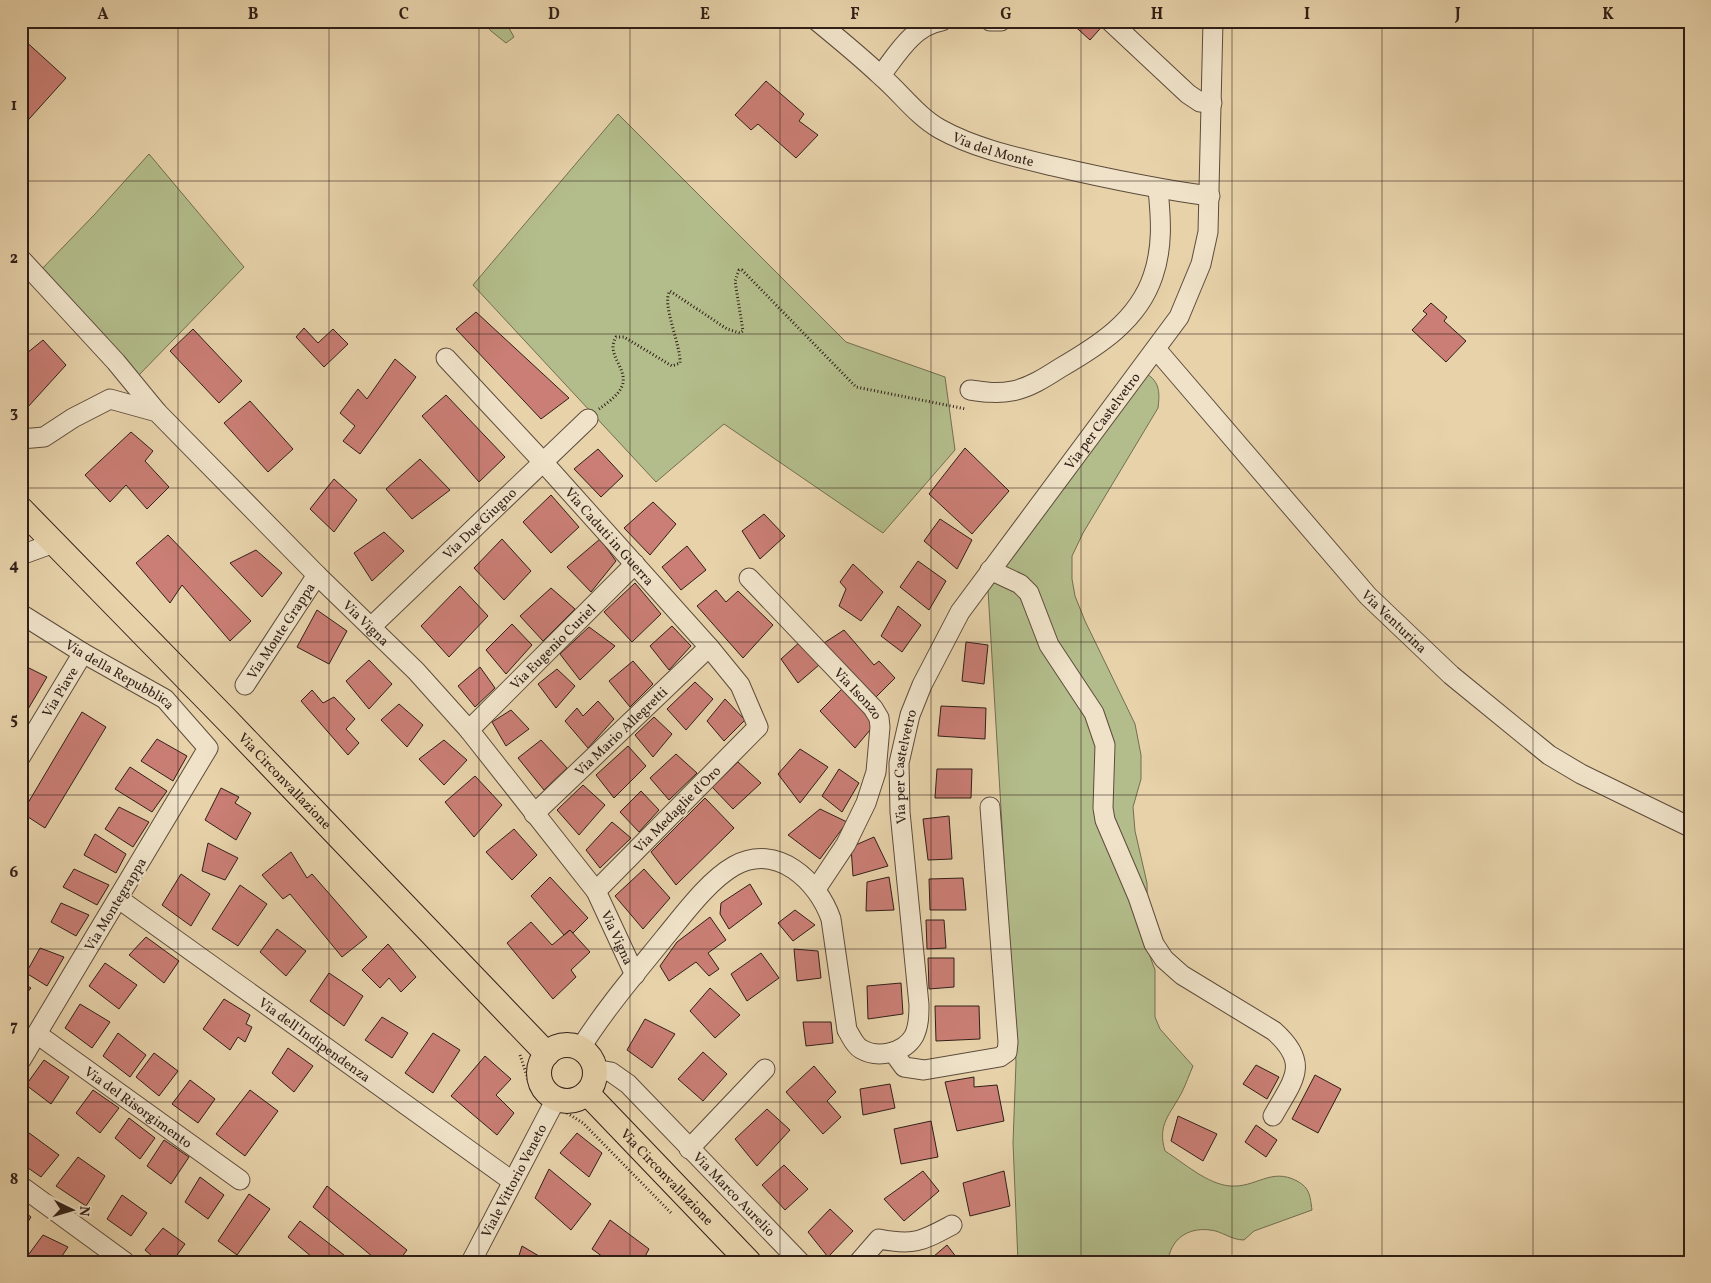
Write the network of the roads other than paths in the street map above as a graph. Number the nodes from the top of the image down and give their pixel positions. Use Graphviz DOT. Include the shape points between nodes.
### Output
graph roads {
  1 [pos="818,21"];
  2 [pos="942,21"];
  3 [pos="990,21"];
  4 [pos="1000,21"];
  5 [pos="1110,21"];
  6 [pos="1214,21"];
  7 [pos="881,75"];
  8 [pos="1212,103"];
  9 [pos="1158,189"];
  10 [pos="1210,196"];
  11 [pos="21,260"];
  12 [pos="1156,349"];
  13 [pos="446,358"];
  14 [pos="970,390"];
  15 [pos="156,412"];
  16 [pos="588,419"];
  17 [pos="21,439"];
  18 [pos="543,462"];
  19 [pos="21,509"];
  20 [pos="54,543"];
  21 [pos="21,555"];
  22 [pos="635,564"];
  23 [pos="990,570"];
  24 [pos="317,576"];
  25 [pos="749,578"];
  26 [pos="21,614"];
  27 [pos="371,627"];
  28 [pos="708,647"];
  29 [pos="83,653"];
  30 [pos="245,685"];
  31 [pos="758,727"];
  32 [pos="469,730"];
  33 [pos="208,748"];
  34 [pos="21,756"];
  35 [pos="990,807"];
  36 [pos="534,814"];
  37 [pos="1690,827"];
  38 [pos="816,889"];
  39 [pos="596,891"];
  40 [pos="119,899"];
  41 [pos="634,975"];
  42 [pos="37,1034"];
  43 [pos="580,1049"];
  44 [pos="894,1052"];
  45 [pos="547,1054"];
  46 [pos="21,1060"];
  47 [pos="594,1069"];
  48 [pos="765,1069"];
  49 [pos="587,1093"];
  50 [pos="558,1104"];
  51 [pos="1272,1116"];
  52 [pos="689,1149"];
  53 [pos="240,1180"];
  54 [pos="512,1181"];
  55 [pos="21,1186"];
  56 [pos="952,1225"];
  57 [pos="125,1262"];
  58 [pos="471,1262"];
  59 [pos="749,1262"];
  60 [pos="800,1262"];
  61 [pos="859,1262"];
  1 -- 7 [label="street, Via del Monte"];
  2 -- 7 [label="street" via="923,28 908,39"];
  3 -- 4 [label="street"];
  5 -- 8 [label="street" via="1188,94 1200,102"];
  6 -- 8 [label="street, Via per Castelvetro"];
  7 -- 9 [label="street, Via del Monte" via="939,129 961,139 1016,157"];
  8 -- 10 [label="street, Via per Castelvetro"];
  9 -- 10 [label="street, Via del Monte"];
  9 -- 14 [label="street" via="1159,254 1152,278 1136,308 1120,328 1099,345 1040,380 1014,391"];
  10 -- 12 [label="street, Via per Castelvetro" via="1208,232 1201,264 1179,317"];
  11 -- 15 [label="street" via="116,362"];
  12 -- 23 [label="street, Via per Castelvetro"];
  12 -- 37 [label="street, Via Venturina" via="1368,596 1450,675 1549,755"];
  13 -- 18 [label="street, Via Caduti in Guerra"];
  15 -- 17 [label="street, Via Vigna" via="110,399 44,437"];
  15 -- 24 [label="street, Via Vigna"];
  16 -- 18 [label="street, Via Due Giugno"];
  18 -- 22 [label="street, Via Caduti in Guerra"];
  18 -- 27 [label="street, Via Due Giugno"];
  19 -- 20 [label="main road, Via Circonvallazione"];
  20 -- 21 [label="street"];
  20 -- 45 [label="main road, Via Circonvallazione"];
  22 -- 28 [label="street, Via Caduti in Guerra"];
  22 -- 32 [label="street, Via Eugenio Curiel"];
  23 -- 44 [label="street, Via per Castelvetro" via="960,612 922,685 910,715 899,763 900,812 919,1023 914,1036"];
  23 -- 51 [label="street" via="1020,584 1029,593 1049,645 1094,713 1105,745 1105,820 1159,953 1182,975 1274,1031 1294,1054 1297,1065 1295,1077"];
  24 -- 27 [label="street, Via Vigna"];
  24 -- 30 [label="street, Via Monte Grappa"];
  25 -- 38 [label="street, Via Isonzo" via="873,708 880,727 872,787 846,844"];
  26 -- 29 [label="street, Via della Repubblica"];
  27 -- 32 [label="street, Via Vigna"];
  28 -- 31 [label="street, Via Caduti in Guerra" via="740,685"];
  28 -- 36 [label="street, Via Mario Allegretti"];
  29 -- 33 [label="street, Via della Repubblica" via="165,699"];
  29 -- 34 [label="street, Via Piave"];
  31 -- 39 [label="street, Via Medaglie d'Oro"];
  32 -- 36 [label="street, Via Vigna"];
  33 -- 40 [label="street, Via Montegrappa"];
  35 -- 44 [label="street" via="1007,1052 1000,1057 924,1070 904,1067"];
  36 -- 39 [label="street, Via Vigna"];
  38 -- 41 [label="street" via="799,871 781,863 749,860 734,866 690,906"];
  38 -- 44 [label="street" via="831,919 847,1030 861,1049 877,1054"];
  39 -- 41 [label="street, Via Vigna"];
  40 -- 42 [label="street, Via Montegrappa"];
  40 -- 54 [label="street, Via dell'Indipendenza"];
  41 -- 43 [label="street"];
  42 -- 46 [label="street, Via Montegrappa"];
  42 -- 53 [label="street, Via del Risorgimento"];
  43 -- 45 [label="main road" via="563,1046"];
  43 -- 47 [label="main road"];
  45 -- 50 [label="main road" via="540,1066 540,1079 545,1091"];
  47 -- 49 [label="main road" via="593,1082"];
  47 -- 52 [label="street, Via Marco Aurelio" via="611,1072 628,1084"];
  48 -- 52 [label="street, Via Marco Aurelio"];
  49 -- 50 [label="main road"];
  49 -- 59 [label="main road, Via Circonvallazione"];
  50 -- 54 [label="street, Viale Vittorio Veneto"];
  52 -- 60 [label="street, Via Marco Aurelio"];
  54 -- 58 [label="street, Viale Vittorio Veneto"];
  55 -- 57 [label="street"];
  56 -- 61 [label="street" via="924,1240 902,1244 879,1239"];
}
